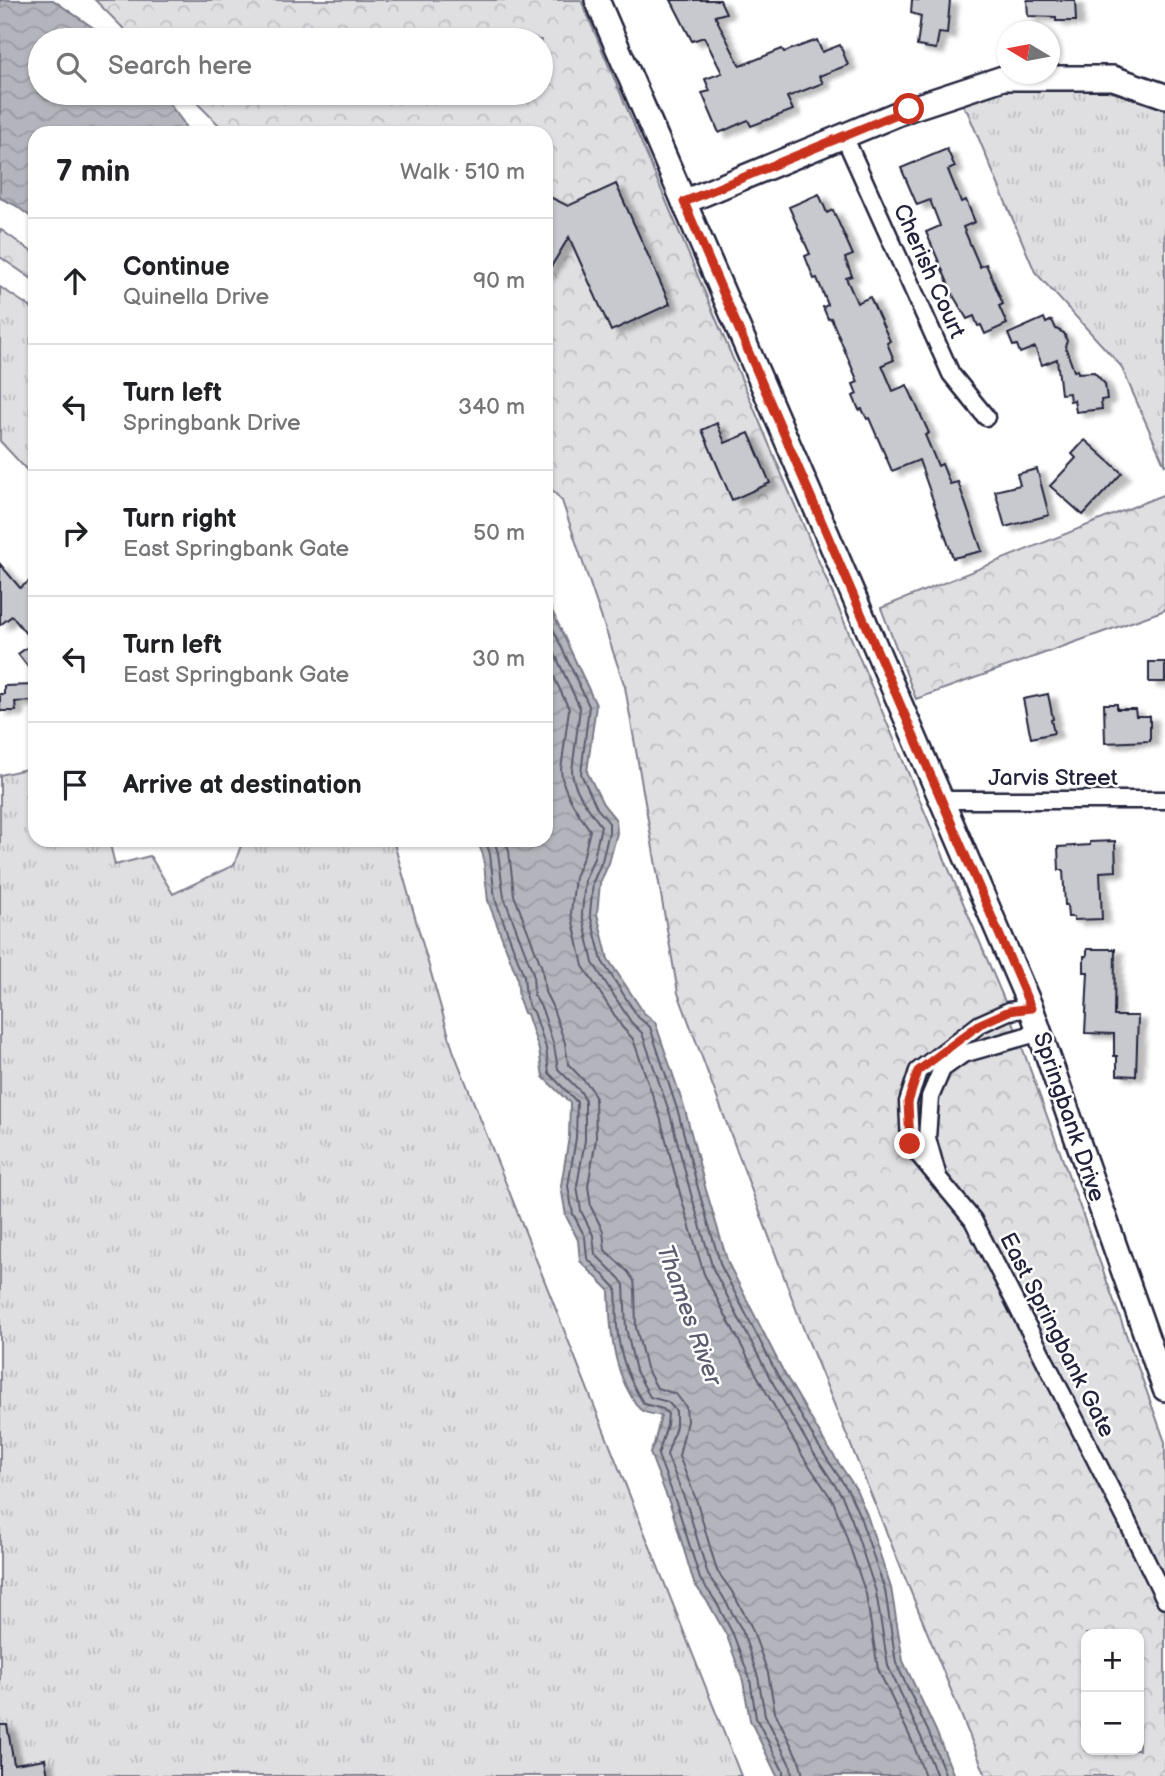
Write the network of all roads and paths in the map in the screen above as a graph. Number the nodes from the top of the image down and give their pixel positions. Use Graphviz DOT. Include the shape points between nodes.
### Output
graph roads {
  1 [pos="597,0"];
  2 [pos="1165,96"];
  3 [pos="844,136"];
  4 [pos="684,202"];
  5 [pos="986,417"];
  6 [pos="941,800"];
  7 [pos="1165,800"];
  8 [pos="1031,1008"];
  9 [pos="1040,1032"];
  10 [pos="939,1179"];
  11 [pos="1165,1390"];
  12 [pos="1165,1599"];
  1 -- 4 [label="main road, Springbank Drive"];
  2 -- 3 [label="main road" via="1113,78 1003,78"];
  3 -- 4 [label="main road"];
  3 -- 5 [label="street, Cherish Court" via="951,374"];
  4 -- 6 [label="main road, Springbank Drive"];
  6 -- 7 [label="street, Jarvis Street"];
  6 -- 8 [label="main road, Springbank Drive"];
  8 -- 9 [label="main road, Springbank Drive"];
  8 -- 10 [label="street, East Springbank Gate" via="1009,1011 980,1024 918,1071 908,1102 910,1144"];
  9 -- 10 [label="street, East Springbank Gate" via="963,1054 942,1069 930,1097 927,1138"];
  9 -- 11 [label="main road, Springbank Drive"];
  10 -- 12 [label="street, East Springbank Gate" via="973,1220"];
}
